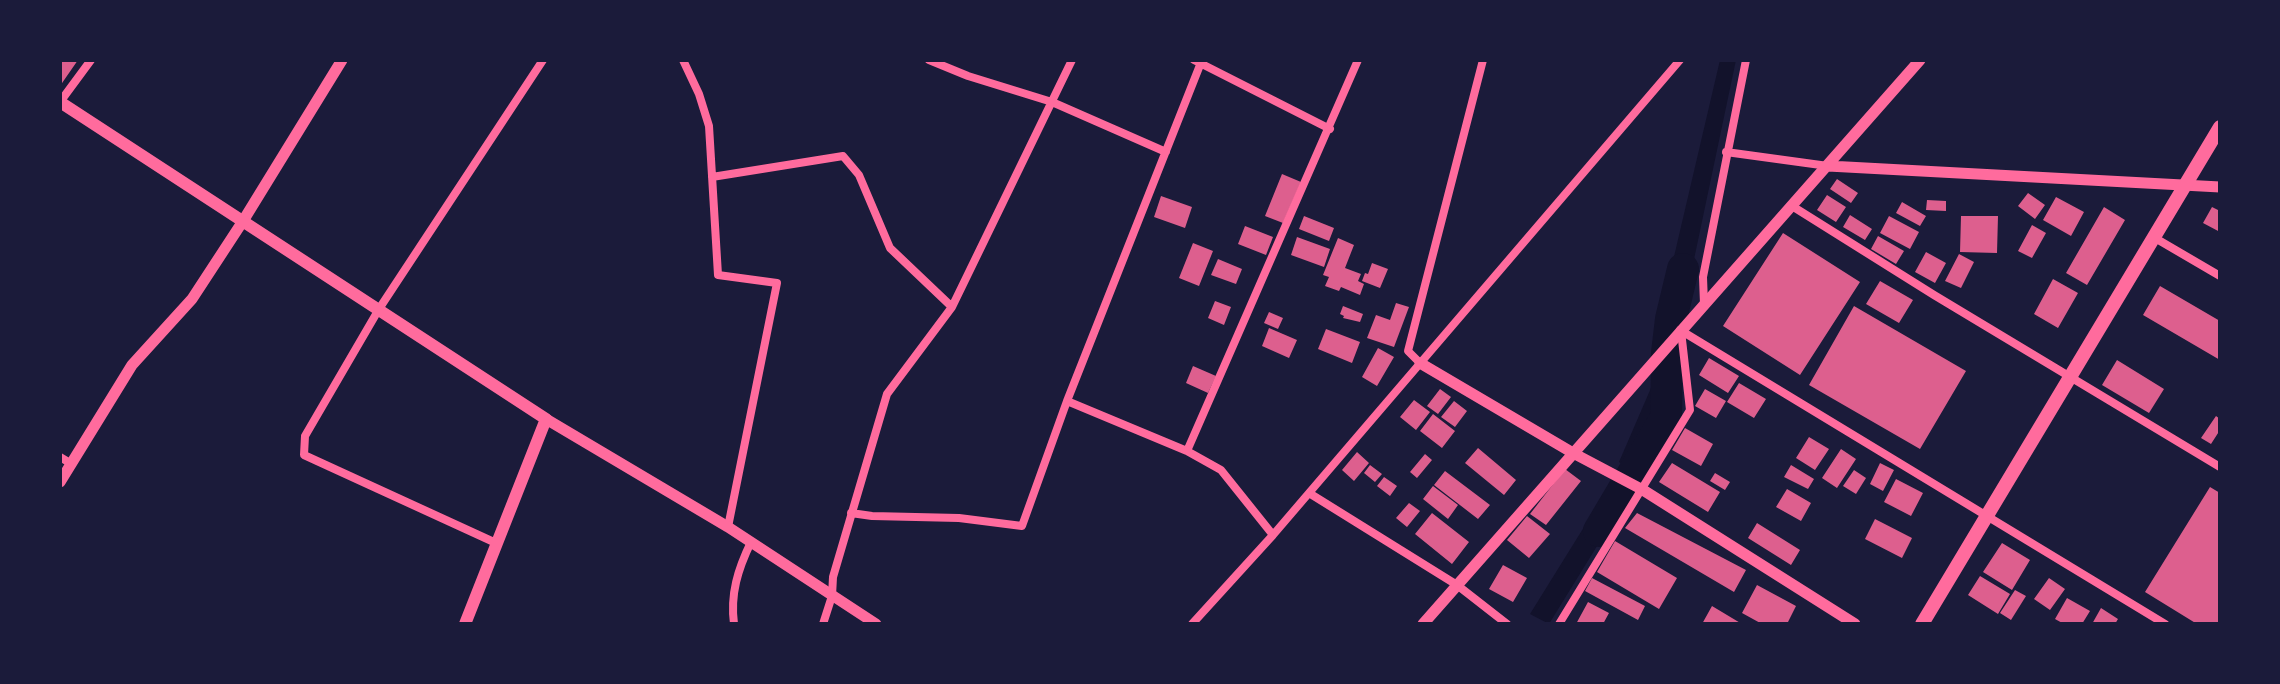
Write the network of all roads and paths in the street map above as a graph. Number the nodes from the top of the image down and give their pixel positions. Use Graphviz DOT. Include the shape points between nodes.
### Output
graph roads {
  1 [pos="91,60"];
  2 [pos="342,60"];
  3 [pos="543,60"];
  4 [pos="683,60"];
  5 [pos="929,60"];
  6 [pos="1072,60"];
  7 [pos="1358,60"];
  8 [pos="1483,60"];
  9 [pos="1680,60"];
  10 [pos="1746,60"];
  11 [pos="1920,60"];
  12 [pos="1199,61"];
  13 [pos="60,102"];
  14 [pos="1052,102"];
  15 [pos="2220,127"];
  16 [pos="1330,129"];
  17 [pos="1166,152"];
  18 [pos="1726,152"];
  19 [pos="1828,166"];
  20 [pos="712,177"];
  21 [pos="2187,185"];
  22 [pos="2220,187"];
  23 [pos="1792,206"];
  24 [pos="243,221"];
  25 [pos="2155,238"];
  26 [pos="2220,276"];
  27 [pos="1704,304"];
  28 [pos="952,307"];
  29 [pos="379,309"];
  30 [pos="1680,330"];
  31 [pos="1420,363"];
  32 [pos="2071,376"];
  33 [pos="1067,401"];
  34 [pos="546,419"];
  35 [pos="1187,451"];
  36 [pos="1573,453"];
  37 [pos="65,460"];
  38 [pos="2220,467"];
  39 [pos="60,482"];
  40 [pos="1642,489"];
  41 [pos="1309,493"];
  42 [pos="851,513"];
  43 [pos="1988,516"];
  44 [pos="728,527"];
  45 [pos="1273,535"];
  46 [pos="751,542"];
  47 [pos="496,543"];
  48 [pos="1457,585"];
  49 [pos="832,596"];
  50 [pos="465,624"];
  51 [pos="734,624"];
  52 [pos="823,624"];
  53 [pos="876,624"];
  54 [pos="1192,624"];
  55 [pos="1423,624"];
  56 [pos="1506,624"];
  57 [pos="1559,624"];
  58 [pos="1855,624"];
  59 [pos="1922,624"];
  60 [pos="2165,624"];
  1 -- 13 [label="street"];
  2 -- 24 [label="street"];
  3 -- 29 [label="street"];
  4 -- 20 [label="street" via="709,126"];
  5 -- 14 [label="street"];
  6 -- 14 [label="street"];
  7 -- 16 [label="street"];
  8 -- 31 [label="street" via="1408,351"];
  9 -- 31 [label="street"];
  10 -- 18 [label="street"];
  11 -- 19 [label="street"];
  12 -- 16 [label="street"];
  12 -- 17 [label="street"];
  13 -- 24 [label="main road"];
  14 -- 17 [label="street"];
  14 -- 28 [label="street"];
  15 -- 21 [label="main road"];
  16 -- 35 [label="street"];
  17 -- 33 [label="street"];
  18 -- 19 [label="street"];
  18 -- 27 [label="street" via="1703,277"];
  19 -- 21 [label="street"];
  19 -- 23 [label="street"];
  20 -- 28 [label="street" via="843,156 859,175 890,248"];
  20 -- 44 [label="street" via="718,275 777,283"];
  21 -- 22 [label="street"];
  21 -- 25 [label="main road"];
  23 -- 27 [label="street"];
  23 -- 32 [label="street"];
  24 -- 29 [label="main road"];
  24 -- 37 [label="street" via="192,299 132,365"];
  25 -- 26 [label="street"];
  25 -- 32 [label="main road"];
  27 -- 30 [label="street"];
  28 -- 42 [label="street" via="887,394"];
  29 -- 34 [label="main road"];
  29 -- 47 [label="street" via="305,436 304,455"];
  30 -- 36 [label="street"];
  30 -- 40 [label="street" via="1690,410"];
  30 -- 43 [label="street"];
  31 -- 36 [label="street"];
  31 -- 41 [label="street"];
  32 -- 38 [label="street"];
  32 -- 43 [label="main road"];
  33 -- 35 [label="street"];
  33 -- 42 [label="street" via="1022,526"];
  34 -- 44 [label="street"];
  34 -- 47 [label="main road"];
  35 -- 45 [label="street" via="1221,470"];
  36 -- 40 [label="street"];
  36 -- 48 [label="street"];
  37 -- 39 [label="street"];
  40 -- 57 [label="street"];
  40 -- 58 [label="street"];
  41 -- 45 [label="street"];
  41 -- 48 [label="street"];
  42 -- 49 [label="street"];
  43 -- 59 [label="main road"];
  43 -- 60 [label="street"];
  44 -- 46 [label="street"];
  45 -- 54 [label="street"];
  46 -- 49 [label="street"];
  46 -- 51 [label="street" via="734,588"];
  47 -- 50 [label="main road"];
  48 -- 55 [label="street"];
  48 -- 56 [label="street"];
  49 -- 52 [label="street"];
  49 -- 53 [label="street"];
}
